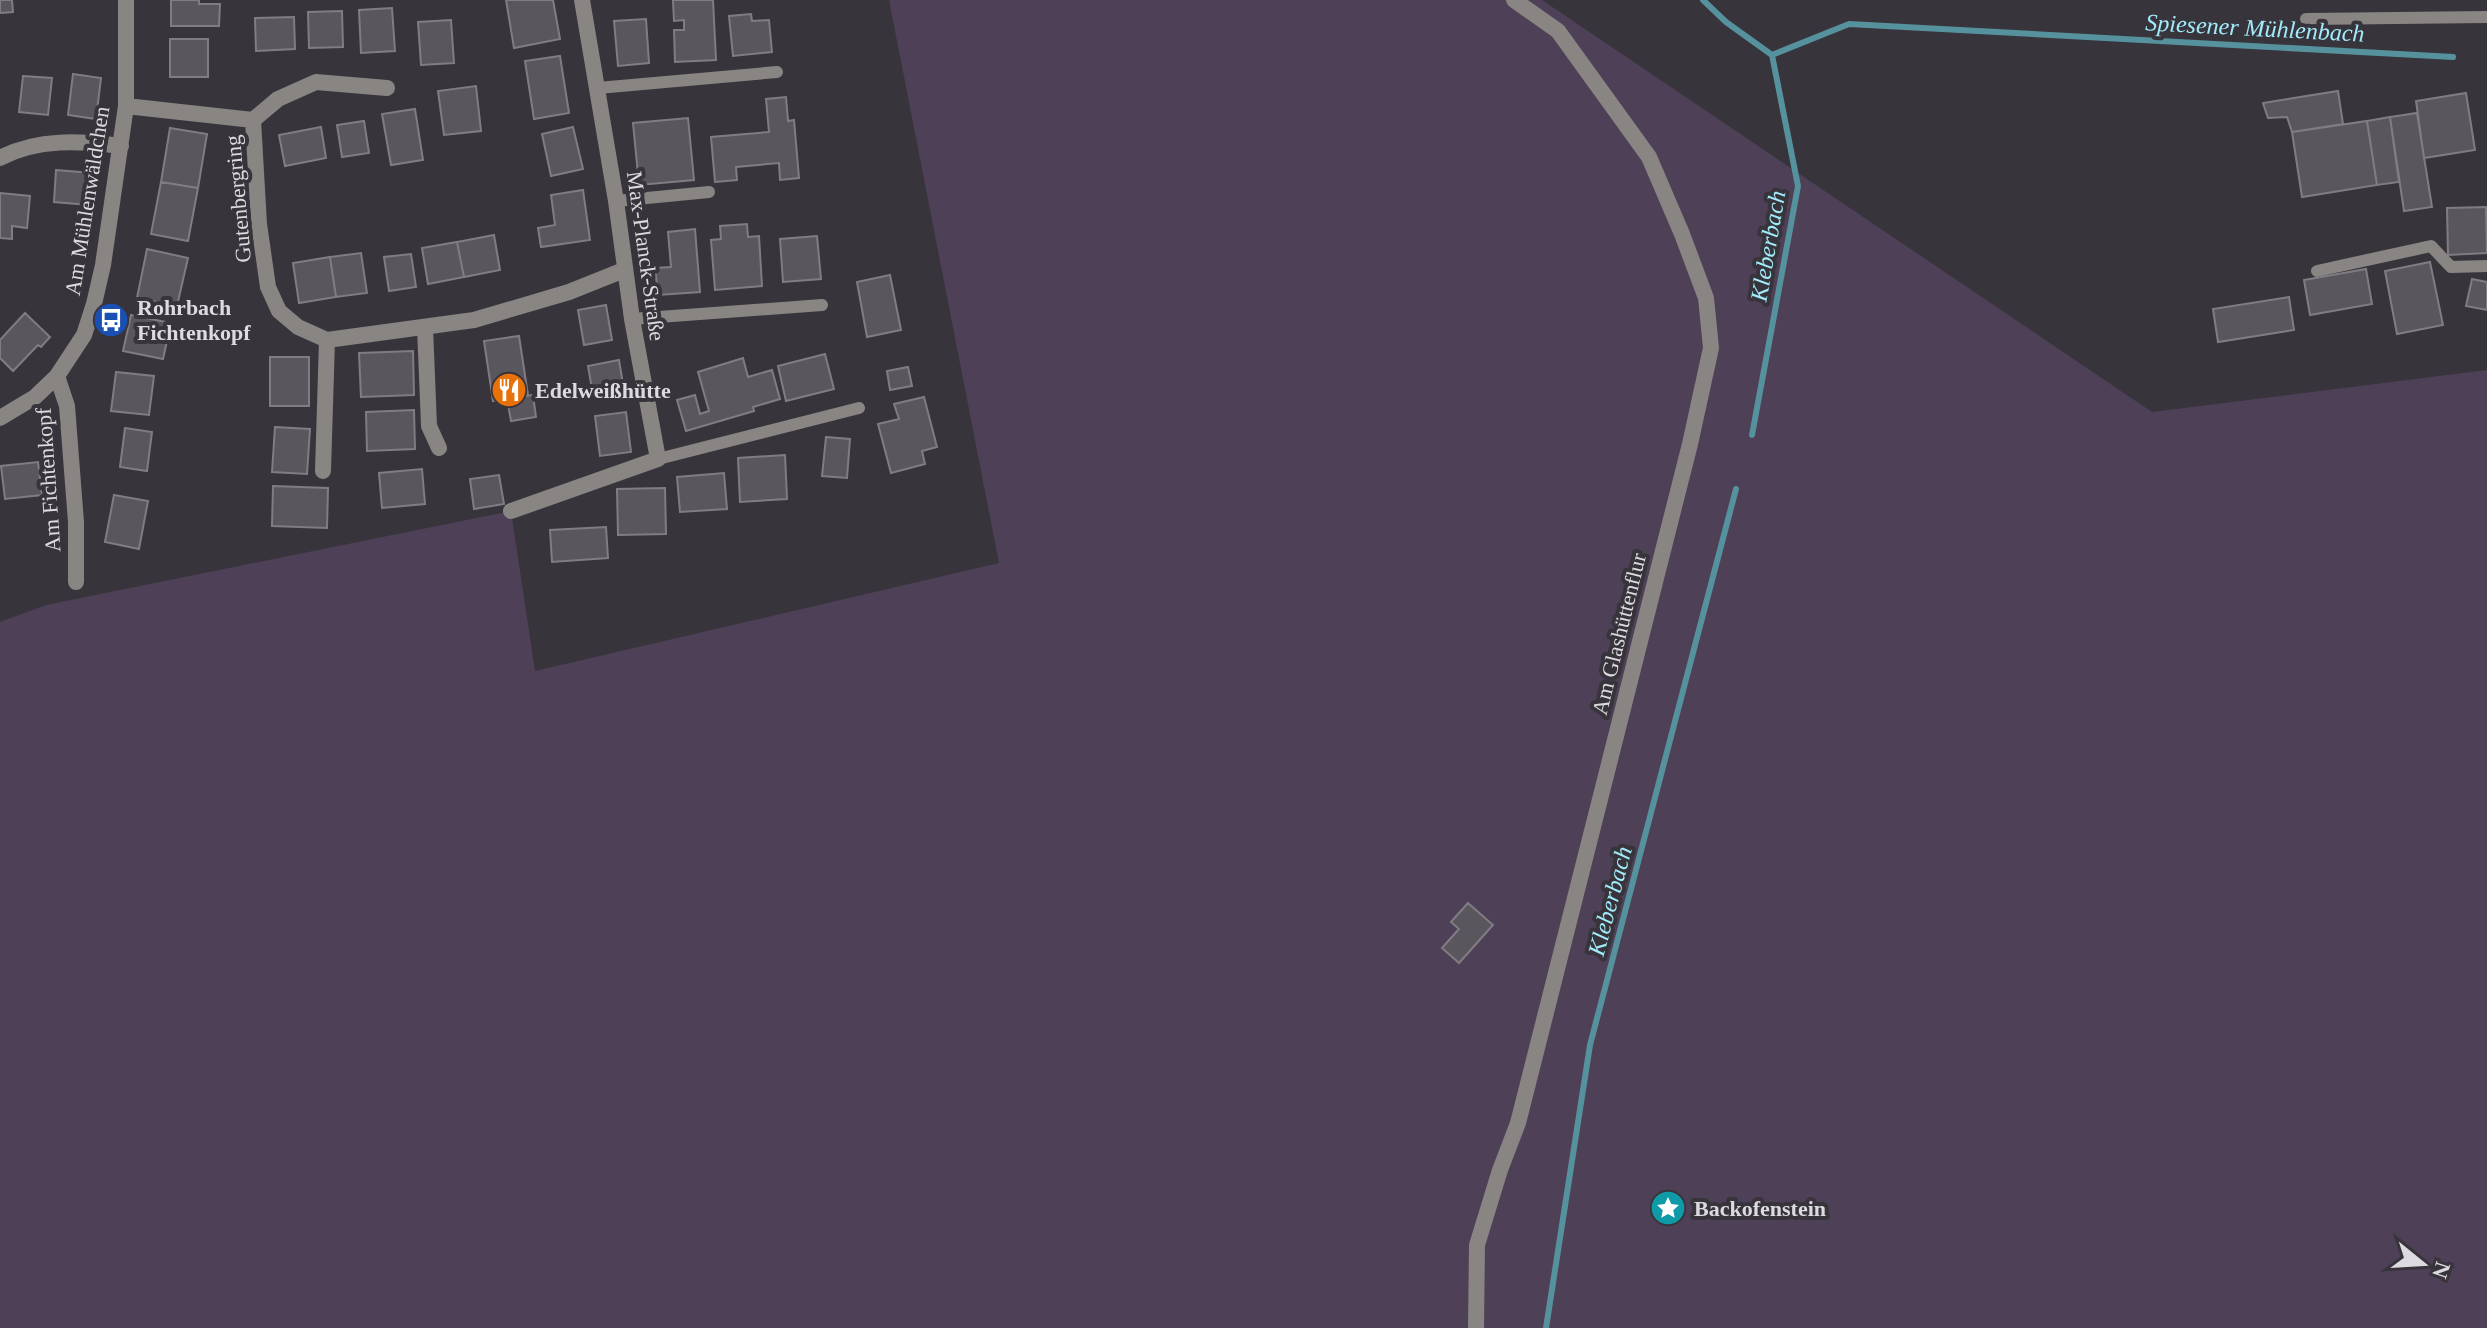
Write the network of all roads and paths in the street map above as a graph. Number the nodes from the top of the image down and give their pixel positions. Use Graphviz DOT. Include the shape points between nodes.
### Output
graph roads {
  1 [pos="126,0"];
  2 [pos="582,0"];
  3 [pos="1514,0"];
  4 [pos="2487,17"];
  5 [pos="2306,19"];
  6 [pos="777,72"];
  7 [pos="387,88"];
  8 [pos="598,88"];
  9 [pos="126,106"];
  10 [pos="253,120"];
  11 [pos="121,146"];
  12 [pos="0,158"];
  13 [pos="709,192"];
  14 [pos="616,201"];
  15 [pos="2487,266"];
  16 [pos="624,270"];
  17 [pos="2317,271"];
  18 [pos="822,305"];
  19 [pos="632,319"];
  20 [pos="425,327"];
  21 [pos="327,340"];
  22 [pos="57,376"];
  23 [pos="859,408"];
  24 [pos="0,418"];
  25 [pos="439,448"];
  26 [pos="658,459"];
  27 [pos="323,471"];
  28 [pos="511,511"];
  29 [pos="76,582"];
  30 [pos="1476,1328"];
  1 -- 9 [label="street, Am Mühlenwäldchen"];
  2 -- 8 [label="street, Max-Planck-Straße"];
  3 -- 30 [label="street, Am Glashüttenflur" via="1558,31 1649,157 1706,298 1711,348 1518,1123 1477,1245"];
  4 -- 5 [label="lane"];
  6 -- 8 [label="lane"];
  7 -- 10 [label="street, Gutenbergring" via="316,82 278,99"];
  8 -- 14 [label="street, Max-Planck-Straße"];
  9 -- 10 [label="street, Gutenbergring"];
  9 -- 11 [label="street, Am Mühlenwäldchen"];
  10 -- 21 [label="street, Gutenbergring" via="268,287 279,311"];
  11 -- 12 [label="street" via="63,142"];
  11 -- 22 [label="street, Am Mühlenwäldchen" via="94,304 84,335"];
  13 -- 14 [label="lane"];
  14 -- 16 [label="street, Max-Planck-Straße"];
  15 -- 17 [label="lane" via="2451,267 2431,246"];
  16 -- 19 [label="street, Max-Planck-Straße"];
  16 -- 20 [label="street" via="474,320"];
  18 -- 19 [label="lane"];
  19 -- 26 [label="street, Max-Planck-Straße"];
  20 -- 21 [label="street"];
  20 -- 25 [label="street" via="429,426"];
  21 -- 27 [label="street"];
  22 -- 24 [label="street, Am Mühlenwäldchen"];
  22 -- 29 [label="street, Am Fichtenkopf" via="67,406"];
  23 -- 26 [label="lane"];
  26 -- 28 [label="street"];
}
